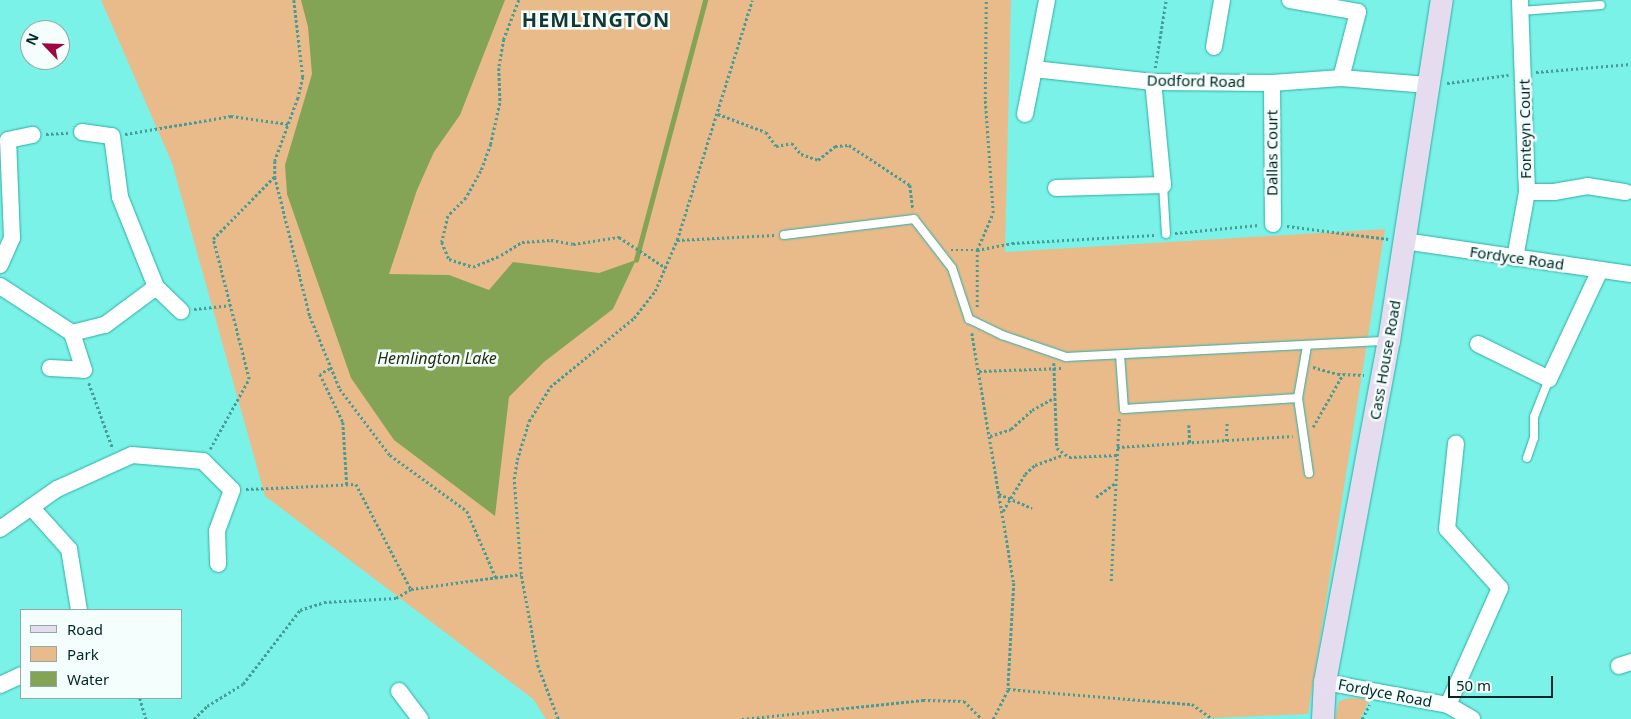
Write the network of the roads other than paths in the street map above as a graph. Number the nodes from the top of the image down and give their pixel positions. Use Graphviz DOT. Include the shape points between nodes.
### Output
graph roads {
  1 [pos="1047,0"];
  2 [pos="1222,0"];
  3 [pos="1290,0"];
  4 [pos="1442,0"];
  5 [pos="1601,5"];
  6 [pos="1521,6"];
  7 [pos="1214,48"];
  8 [pos="1034,69"];
  9 [pos="1341,78"];
  10 [pos="1153,82"];
  11 [pos="1272,83"];
  12 [pos="1428,86"];
  13 [pos="1025,114"];
  14 [pos="82,132"];
  15 [pos="32,136"];
  16 [pos="1163,185"];
  17 [pos="1056,188"];
  18 [pos="1527,192"];
  19 [pos="1626,192"];
  20 [pos="1273,224"];
  21 [pos="784,234"];
  22 [pos="1166,234"];
  23 [pos="1404,242"];
  24 [pos="1515,258"];
  25 [pos="0,265"];
  26 [pos="1600,270"];
  27 [pos="1631,274"];
  28 [pos="0,286"];
  29 [pos="156,287"];
  30 [pos="181,311"];
  31 [pos="72,333"];
  32 [pos="1389,341"];
  33 [pos="1478,344"];
  34 [pos="1307,346"];
  35 [pos="1120,355"];
  36 [pos="50,368"];
  37 [pos="1549,379"];
  38 [pos="1298,398"];
  39 [pos="1456,443"];
  40 [pos="1527,458"];
  41 [pos="1309,473"];
  42 [pos="31,507"];
  43 [pos="0,529"];
  44 [pos="218,564"];
  45 [pos="81,609"];
  46 [pos="20,675"];
  47 [pos="1325,682"];
  48 [pos="0,685"];
  49 [pos="399,691"];
  50 [pos="1448,705"];
  51 [pos="420,719"];
  52 [pos="1323,719"];
  53 [pos="1472,719"];
  1 -- 8 [label="street"];
  2 -- 7 [label="street"];
  3 -- 9 [label="street" via="1358,12"];
  4 -- 12 [label="street, Cass House Road"];
  5 -- 6 [label="lane"];
  6 -- 18 [label="street, Fonteyn Court"];
  8 -- 10 [label="street, Dodford Road"];
  8 -- 13 [label="street"];
  9 -- 11 [label="street, Dodford Road"];
  9 -- 12 [label="street, Dodford Road"];
  10 -- 11 [label="street, Dodford Road"];
  10 -- 16 [label="street"];
  11 -- 20 [label="street, Dallas Court"];
  12 -- 23 [label="street, Cass House Road"];
  14 -- 29 [label="street" via="112,136 120,197"];
  15 -- 25 [label="street" via="8,140 12,238"];
  16 -- 17 [label="street"];
  16 -- 22 [label="lane"];
  18 -- 19 [label="street" via="1554,192 1587,186"];
  18 -- 24 [label="street, Fonteyn Court"];
  21 -- 35 [label="lane" via="914,219 952,268 969,319 1002,335 1066,357"];
  23 -- 24 [label="street, Fordyce Road"];
  23 -- 32 [label="street, Cass House Road"];
  24 -- 26 [label="street, Fordyce Road"];
  26 -- 27 [label="street, Fordyce Road"];
  26 -- 37 [label="street"];
  28 -- 31 [label="street"];
  29 -- 30 [label="street"];
  29 -- 31 [label="street" via="104,325"];
  31 -- 36 [label="street" via="84,370"];
  32 -- 34 [label="lane"];
  32 -- 47 [label="street, Cass House Road"];
  33 -- 37 [label="street"];
  34 -- 35 [label="lane"];
  34 -- 38 [label="lane"];
  35 -- 38 [label="lane" via="1124,409"];
  37 -- 40 [label="lane" via="1534,417 1534,438"];
  38 -- 41 [label="lane"];
  39 -- 50 [label="street" via="1447,528 1500,588"];
  42 -- 43 [label="street"];
  42 -- 44 [label="street" via="57,489 132,455 203,461 232,490 217,531"];
  42 -- 45 [label="street" via="69,549"];
  46 -- 48 [label="street"];
  47 -- 50 [label="street, Fordyce Road"];
  47 -- 52 [label="street, Cass House Road"];
  49 -- 51 [label="street"];
  50 -- 53 [label="street, Fordyce Road"];
}
